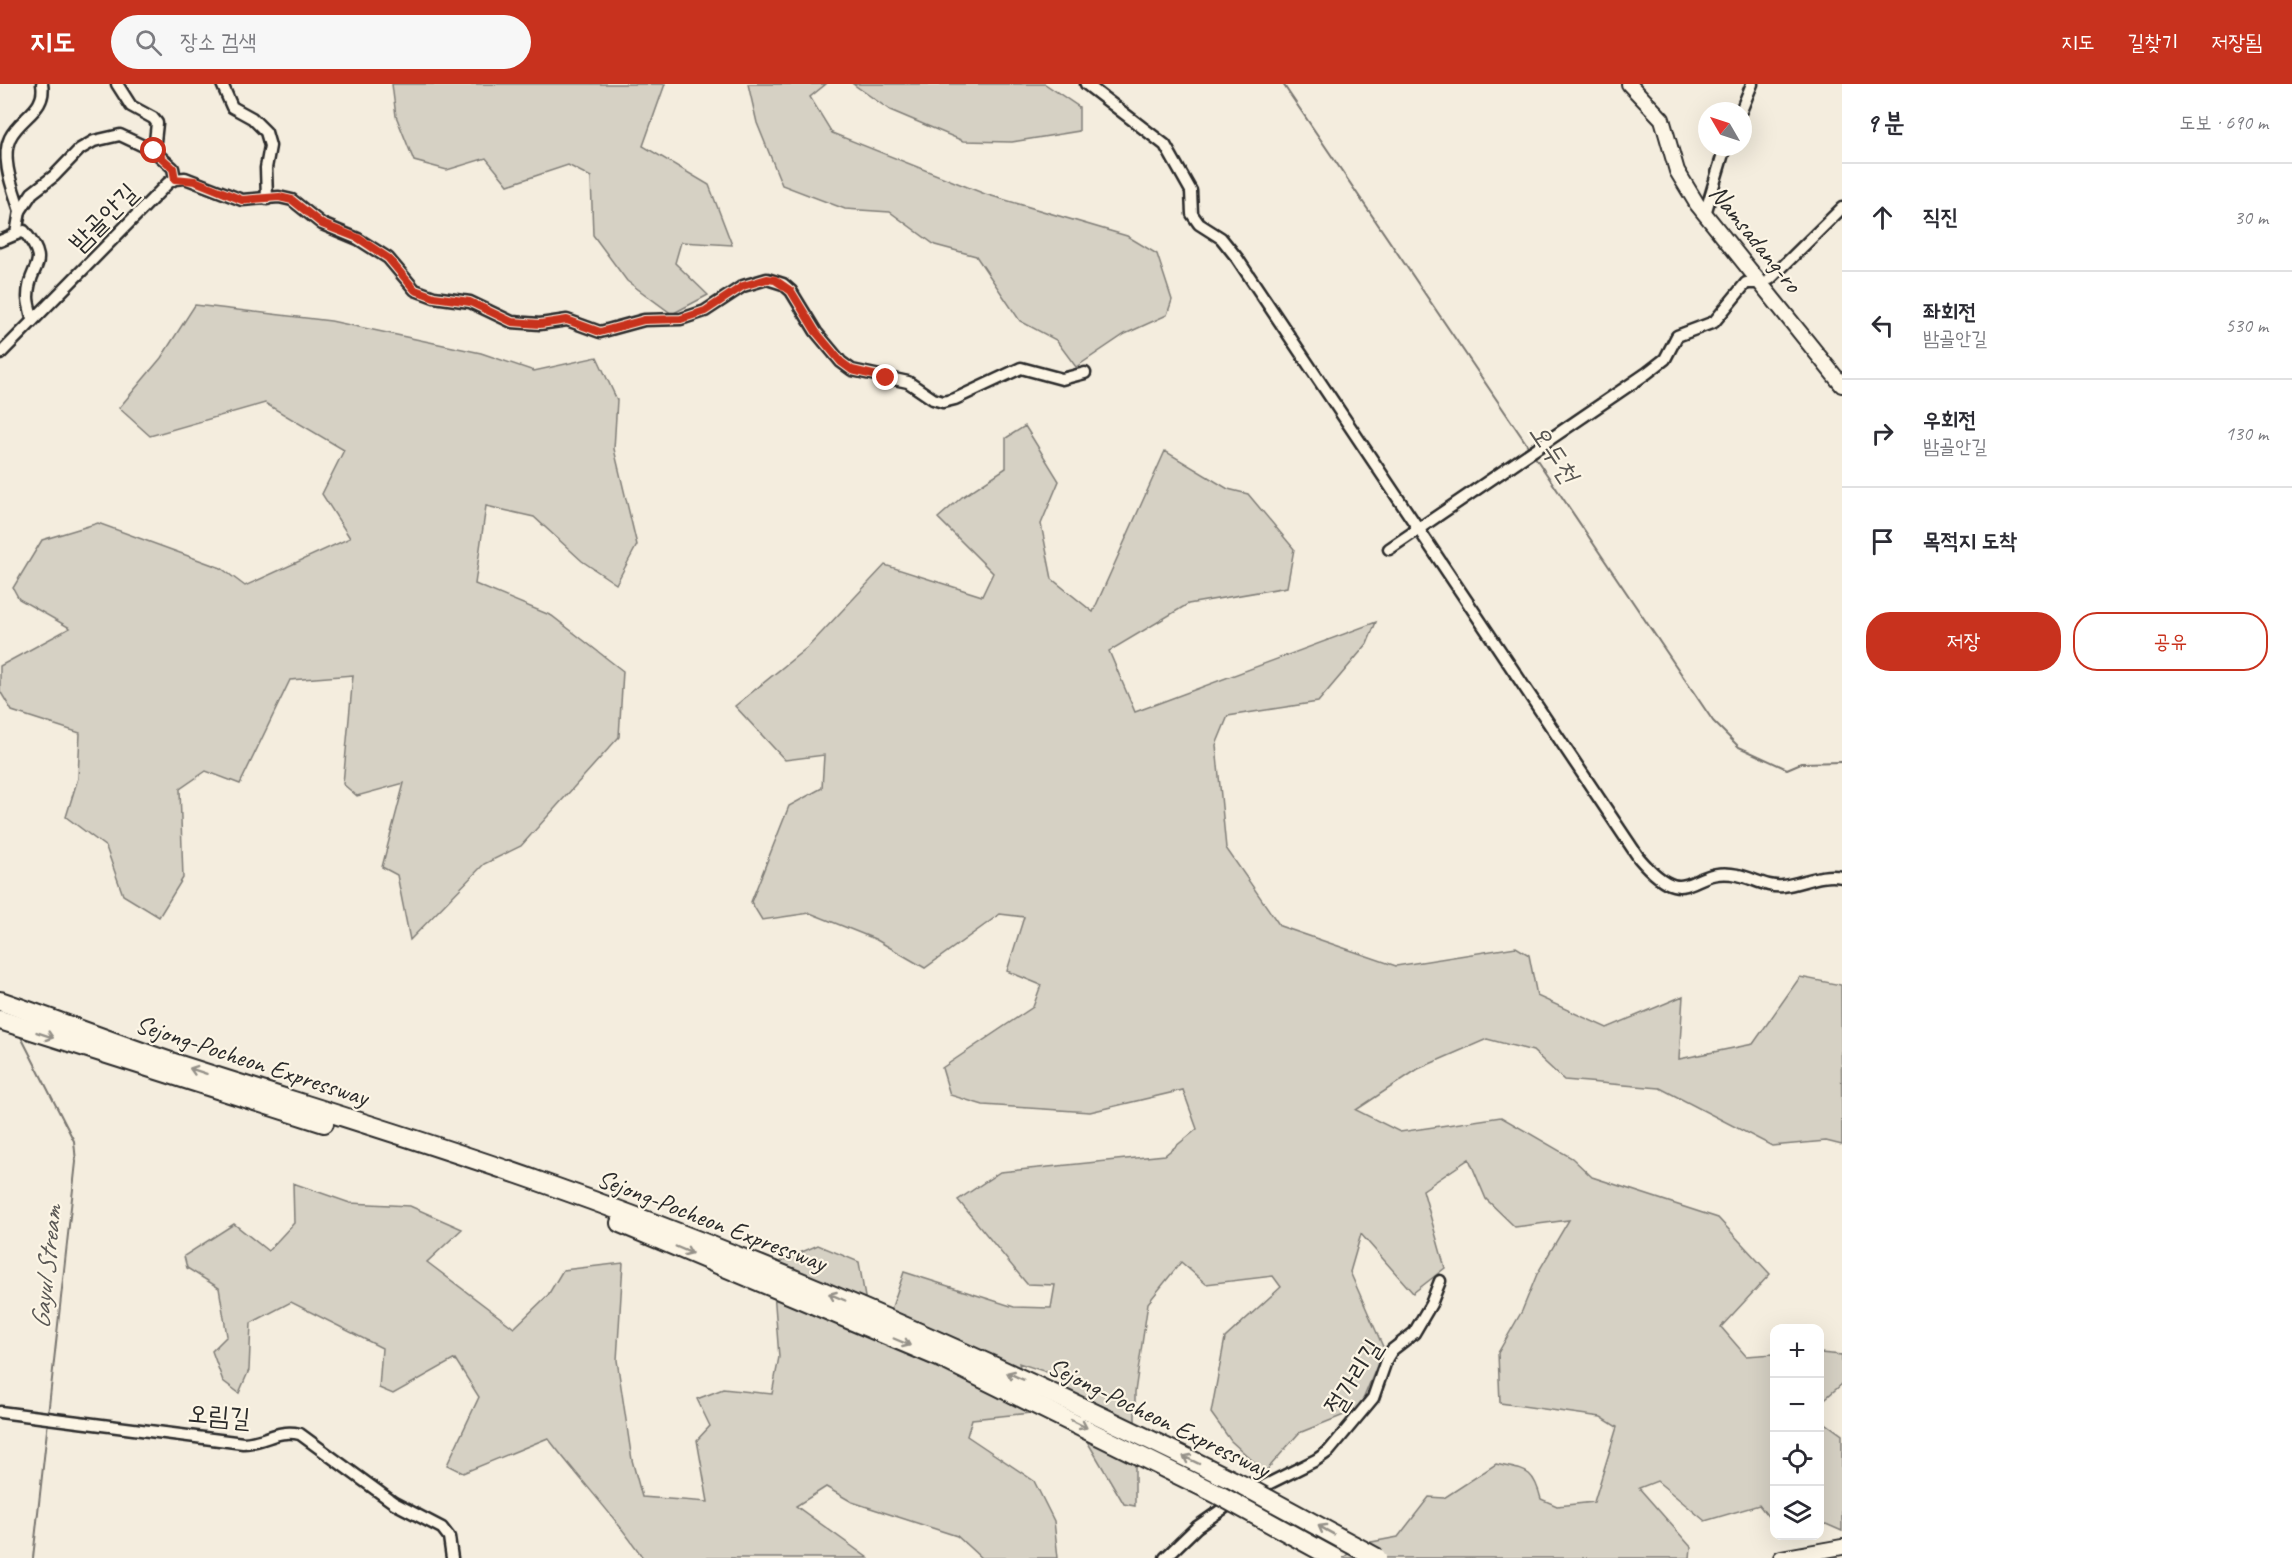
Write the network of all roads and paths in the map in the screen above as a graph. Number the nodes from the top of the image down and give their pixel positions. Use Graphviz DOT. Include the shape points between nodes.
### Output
graph roads {
  1 [pos="42,84"];
  2 [pos="117,84"];
  3 [pos="222,84"];
  4 [pos="1086,84"];
  5 [pos="1629,84"];
  6 [pos="1752,84"];
  7 [pos="1745,102"];
  8 [pos="154,151"];
  9 [pos="1722,156"];
  10 [pos="175,179"];
  11 [pos="267,199"];
  12 [pos="1842,208"];
  13 [pos="20,211"];
  14 [pos="1705,213"];
  15 [pos="16,234"];
  16 [pos="0,241"];
  17 [pos="1766,281"];
  18 [pos="32,321"];
  19 [pos="0,354"];
  20 [pos="1085,373"];
  21 [pos="1842,385"];
  22 [pos="1419,530"];
  23 [pos="1389,549"];
  24 [pos="1842,877"];
  25 [pos="0,1001"];
  26 [pos="0,1020"];
  27 [pos="1440,1281"];
  28 [pos="0,1412"];
  29 [pos="1842,1547"];
  30 [pos="452,1558"];
  31 [pos="1165,1558"];
  32 [pos="1334,1558"];
  33 [pos="1377,1558"];
  34 [pos="1781,1558"];
  1 -- 13 [label="street" via="44,93 38,109 10,139 7,165"];
  2 -- 8 [label="street" via="131,106 157,123"];
  3 -- 11 [label="street" via="232,107 266,132 270,146"];
  4 -- 22 [label="street" via="1164,145 1191,192 1192,214 1199,224 1221,238 1237,258"];
  5 -- 14 [label="street, Namsadang-ro" via="1662,119 1677,171"];
  6 -- 7 [label="street"];
  8 -- 10 [label="street" via="173,168"];
  8 -- 13 [label="street" via="120,135 93,141 32,194"];
  9 -- 14 [label="street"];
  10 -- 11 [label="street, 밤골안길" via="195,181 242,200"];
  10 -- 18 [label="street, 밤골안길"];
  11 -- 20 [label="street, 밤골안길" via="292,200 322,224 373,247 388,258 415,290 470,302 512,322 540,324 567,320 600,332 638,321 681,319 705,311 743,286 767,279 791,291 816,332 852,370 908,382 943,402 1021,368 1062,379"];
  12 -- 17 [label="street"];
  13 -- 15 [label="street"];
  14 -- 17 [label="street, Namsadang-ro"];
  15 -- 16 [label="street"];
  15 -- 18 [label="street" via="24,231 36,246 39,262 28,298"];
  17 -- 21 [label="street, Namsadang-ro"];
  17 -- 22 [label="street" via="1746,283 1714,322 1677,336 1665,359"];
  18 -- 19 [label="street, 밤골안길"];
  22 -- 23 [label="street"];
  22 -- 24 [label="street" via="1656,878 1673,886 1690,886 1704,878 1737,874 1781,886 1824,875"];
  33 -- 25 [label="highway, Sejong-Pocheon Expressway, one-way, bridge" via="1244,1486 1026,1381 744,1258 525,1176 183,1066"];
  26 -- 32 [label="highway, Sejong-Pocheon Expressway, one-way, bridge" via="434,1157 605,1217 941,1358 1220,1495"];
  27 -- 31 [label="street, 절가리길" via="1414,1333 1387,1358 1372,1398 1329,1451 1225,1507"];
  28 -- 30 [label="street, 오림길" via="243,1443 258,1442 284,1431 300,1434 394,1503 442,1527 449,1538"];
  29 -- 34 [label="street"];
}
